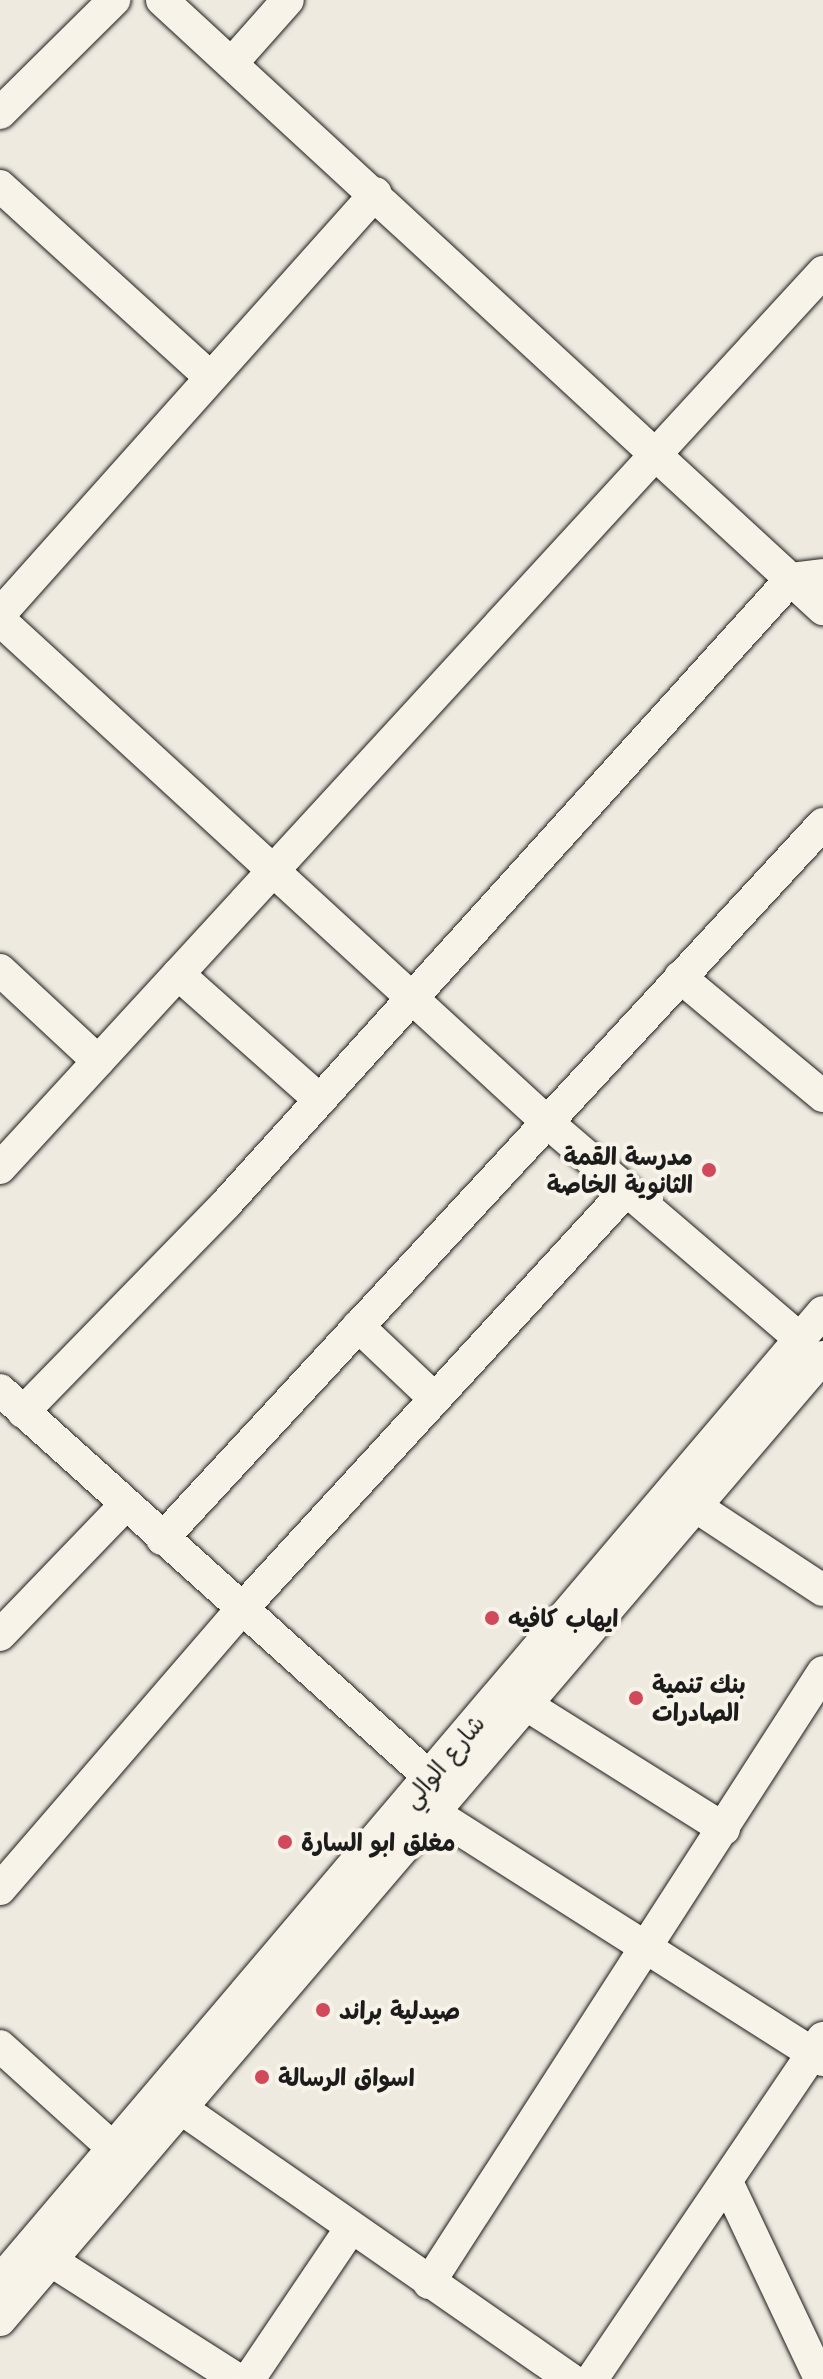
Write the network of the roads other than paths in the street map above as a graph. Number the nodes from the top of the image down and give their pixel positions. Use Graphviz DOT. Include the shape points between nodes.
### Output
graph roads {
  1 [pos="114,0"];
  2 [pos="162,0"];
  3 [pos="288,0"];
  4 [pos="232,63"];
  5 [pos="0,113"];
  6 [pos="0,186"];
  7 [pos="376,193"];
  8 [pos="823,272"];
  9 [pos="209,376"];
  10 [pos="654,455"];
  11 [pos="807,577"];
  12 [pos="823,609"];
  13 [pos="0,614"];
  14 [pos="0,620"];
  15 [pos="823,824"];
  16 [pos="274,866"];
  17 [pos="0,970"];
  18 [pos="178,974"];
  19 [pos="680,977"];
  20 [pos="412,997"];
  21 [pos="98,1061"];
  22 [pos="823,1096"];
  23 [pos="320,1100"];
  24 [pos="547,1122"];
  25 [pos="0,1168"];
  26 [pos="626,1191"];
  27 [pos="823,1312"];
  28 [pos="358,1326"];
  29 [pos="811,1348"];
  30 [pos="0,1390"];
  31 [pos="435,1399"];
  32 [pos="23,1412"];
  33 [pos="125,1505"];
  34 [pos="695,1506"];
  35 [pos="162,1539"];
  36 [pos="823,1590"];
  37 [pos="240,1611"];
  38 [pos="0,1635"];
  39 [pos="823,1672"];
  40 [pos="525,1704"];
  41 [pos="438,1795"];
  42 [pos="724,1829"];
  43 [pos="0,1889"];
  44 [pos="648,1949"];
  45 [pos="0,2046"];
  46 [pos="820,2051"];
  47 [pos="182,2109"];
  48 [pos="113,2148"];
  49 [pos="728,2184"];
  50 [pos="351,2228"];
  51 [pos="50,2260"];
  52 [pos="0,2281"];
  53 [pos="429,2283"];
  54 [pos="0,2320"];
  55 [pos="237,2379"];
  56 [pos="249,2379"];
  57 [pos="571,2379"];
  58 [pos="592,2379"];
  59 [pos="820,2379"];
  1 -- 5 [label="street"];
  2 -- 4 [label="street"];
  3 -- 4 [label="street"];
  4 -- 7 [label="street"];
  6 -- 9 [label="street"];
  7 -- 9 [label="street"];
  7 -- 10 [label="street"];
  8 -- 10 [label="street"];
  9 -- 13 [label="street"];
  10 -- 11 [label="street"];
  10 -- 16 [label="street"];
  11 -- 12 [label="street"];
  11 -- 20 [label="street"];
  14 -- 16 [label="street"];
  15 -- 19 [label="street"];
  16 -- 18 [label="street"];
  16 -- 20 [label="street"];
  17 -- 21 [label="street"];
  18 -- 21 [label="street"];
  18 -- 23 [label="street"];
  19 -- 22 [label="street"];
  19 -- 24 [label="street"];
  20 -- 23 [label="street"];
  20 -- 24 [label="street"];
  21 -- 25 [label="street"];
  23 -- 32 [label="street"];
  24 -- 26 [label="street"];
  24 -- 28 [label="street"];
  26 -- 29 [label="street"];
  26 -- 31 [label="street"];
  27 -- 29 [label="street, شارع الوالي"];
  28 -- 31 [label="street"];
  28 -- 35 [label="street"];
  29 -- 34 [label="street, شارع الوالي"];
  29 -- 41 [label="street, شارع الوالي"];
  30 -- 32 [label="street"];
  31 -- 37 [label="street"];
  32 -- 33 [label="street"];
  33 -- 35 [label="street"];
  33 -- 38 [label="street"];
  34 -- 36 [label="street"];
  34 -- 40 [label="street, شارع الوالي"];
  35 -- 37 [label="street"];
  37 -- 41 [label="street"];
  37 -- 43 [label="street"];
  39 -- 42 [label="street"];
  40 -- 41 [label="street, شارع الوالي"];
  40 -- 42 [label="street"];
  41 -- 44 [label="street"];
  41 -- 47 [label="street, شارع الوالي"];
  41 -- 48 [label="street, شارع الوالي"];
  42 -- 44 [label="street"];
  44 -- 46 [label="street"];
  44 -- 53 [label="street"];
  45 -- 48 [label="street"];
  46 -- 49 [label="street"];
  47 -- 50 [label="street"];
  47 -- 51 [label="street, شارع الوالي"];
  48 -- 52 [label="street, شارع الوالي"];
  49 -- 58 [label="street"];
  49 -- 59 [label="street"];
  50 -- 53 [label="street"];
  50 -- 56 [label="street"];
  51 -- 54 [label="street, شارع الوالي"];
  51 -- 55 [label="street"];
  53 -- 57 [label="street"];
}
